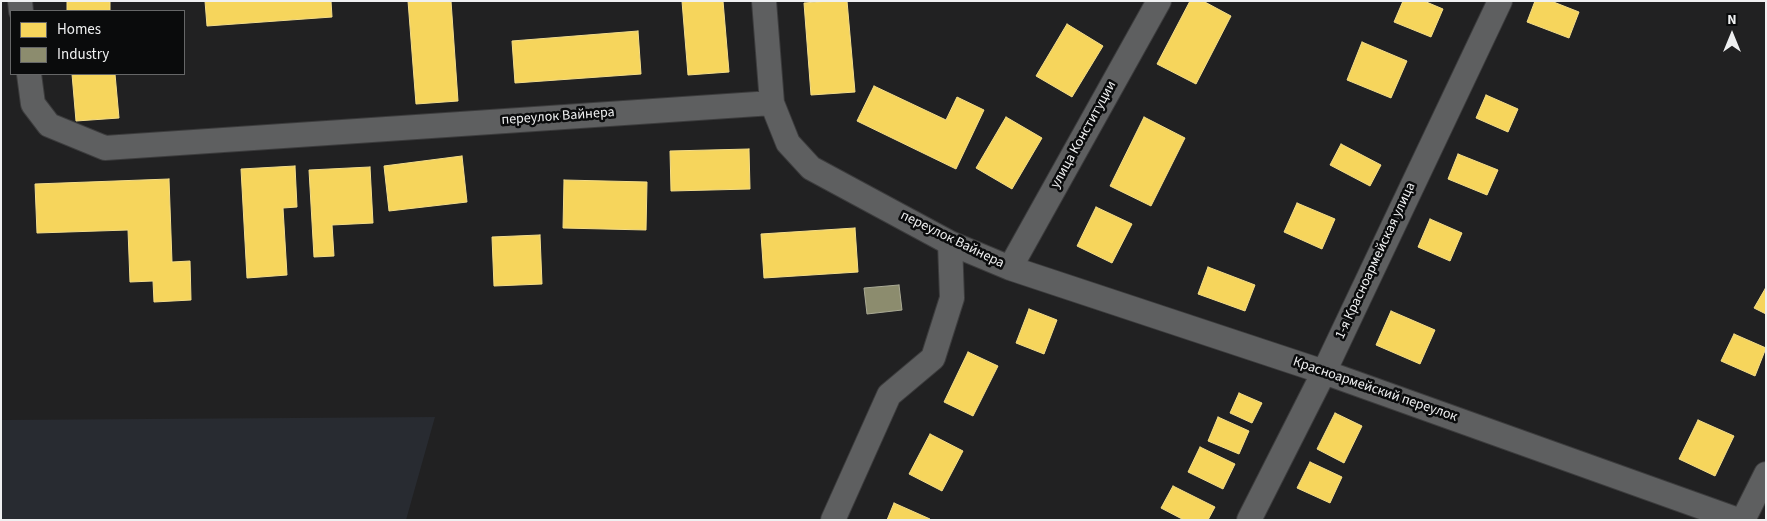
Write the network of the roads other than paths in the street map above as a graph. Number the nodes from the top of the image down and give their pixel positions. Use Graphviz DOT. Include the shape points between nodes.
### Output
graph roads {
  1 [pos="764,1"];
  2 [pos="1159,1"];
  3 [pos="1500,1"];
  4 [pos="29,75"];
  5 [pos="772,103"];
  6 [pos="950,243"];
  7 [pos="1010,268"];
  8 [pos="1324,372"];
  9 [pos="1766,474"];
  10 [pos="832,520"];
  11 [pos="1249,520"];
  12 [pos="1738,520"];
  13 [pos="1743,520"];
  1 -- 5 [label="street"];
  2 -- 7 [label="street, улица Конституции"];
  3 -- 8 [label="street, 1-я Красноармейская улица"];
  4 -- 5 [label="street, переулок Вайнера" via="33,104 49,125 106,148"];
  5 -- 6 [label="street, переулок Вайнера" via="788,143 811,168"];
  6 -- 7 [label="street, переулок Вайнера"];
  6 -- 10 [label="street" via="952,298 933,358 889,394"];
  7 -- 8 [label="street, Красноармейский переулок"];
  8 -- 11 [label="street, 1-я Красноармейская улица"];
  8 -- 12 [label="street, Красноармейский переулок"];
  9 -- 13 [label="street"];
}
